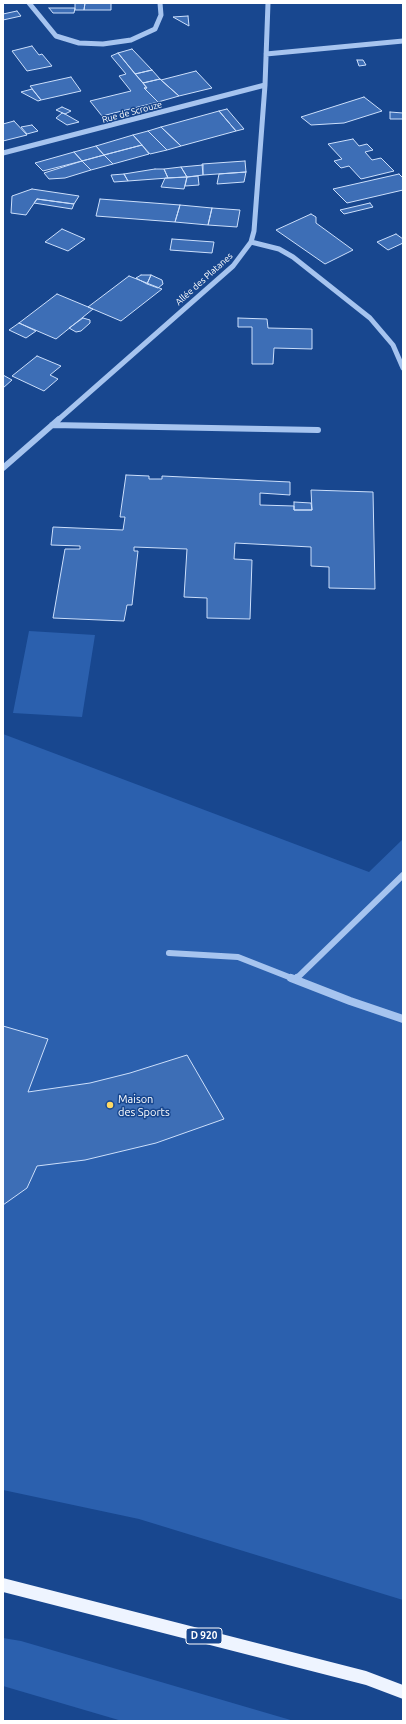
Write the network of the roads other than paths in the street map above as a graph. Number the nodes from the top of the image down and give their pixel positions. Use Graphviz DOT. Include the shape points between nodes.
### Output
graph roads {
  1 [pos="29,3"];
  2 [pos="160,3"];
  3 [pos="268,3"];
  4 [pos="403,41"];
  5 [pos="266,54"];
  6 [pos="265,85"];
  7 [pos="3,153"];
  8 [pos="250,242"];
  9 [pos="403,368"];
  10 [pos="52,425"];
  11 [pos="318,430"];
  12 [pos="3,468"];
  13 [pos="403,875"];
  14 [pos="169,953"];
  15 [pos="296,979"];
  16 [pos="403,1019"];
  17 [pos="3,1585"];
  18 [pos="403,1692"];
  1 -- 2 [label="street" via="56,36 79,43 103,44 131,40 155,29 160,15"];
  3 -- 5 [label="street, Allée des Platanes"];
  4 -- 5 [label="street"];
  5 -- 6 [label="street, Allée des Platanes"];
  6 -- 7 [label="street, Rue de Scrouze" via="15,152"];
  6 -- 8 [label="street, Allée des Platanes" via="254,231"];
  8 -- 9 [label="street" via="279,249 293,257 370,318 392,345"];
  8 -- 10 [label="street, Allée des Platanes" via="233,266"];
  10 -- 11 [label="street"];
  10 -- 12 [label="street, Allée des Platanes"];
  13 -- 15 [label="street"];
  14 -- 15 [label="street" via="238,957"];
  15 -- 16 [label="street"];
  17 -- 18 [label="main road, D 920" via="366,1678"];
}
